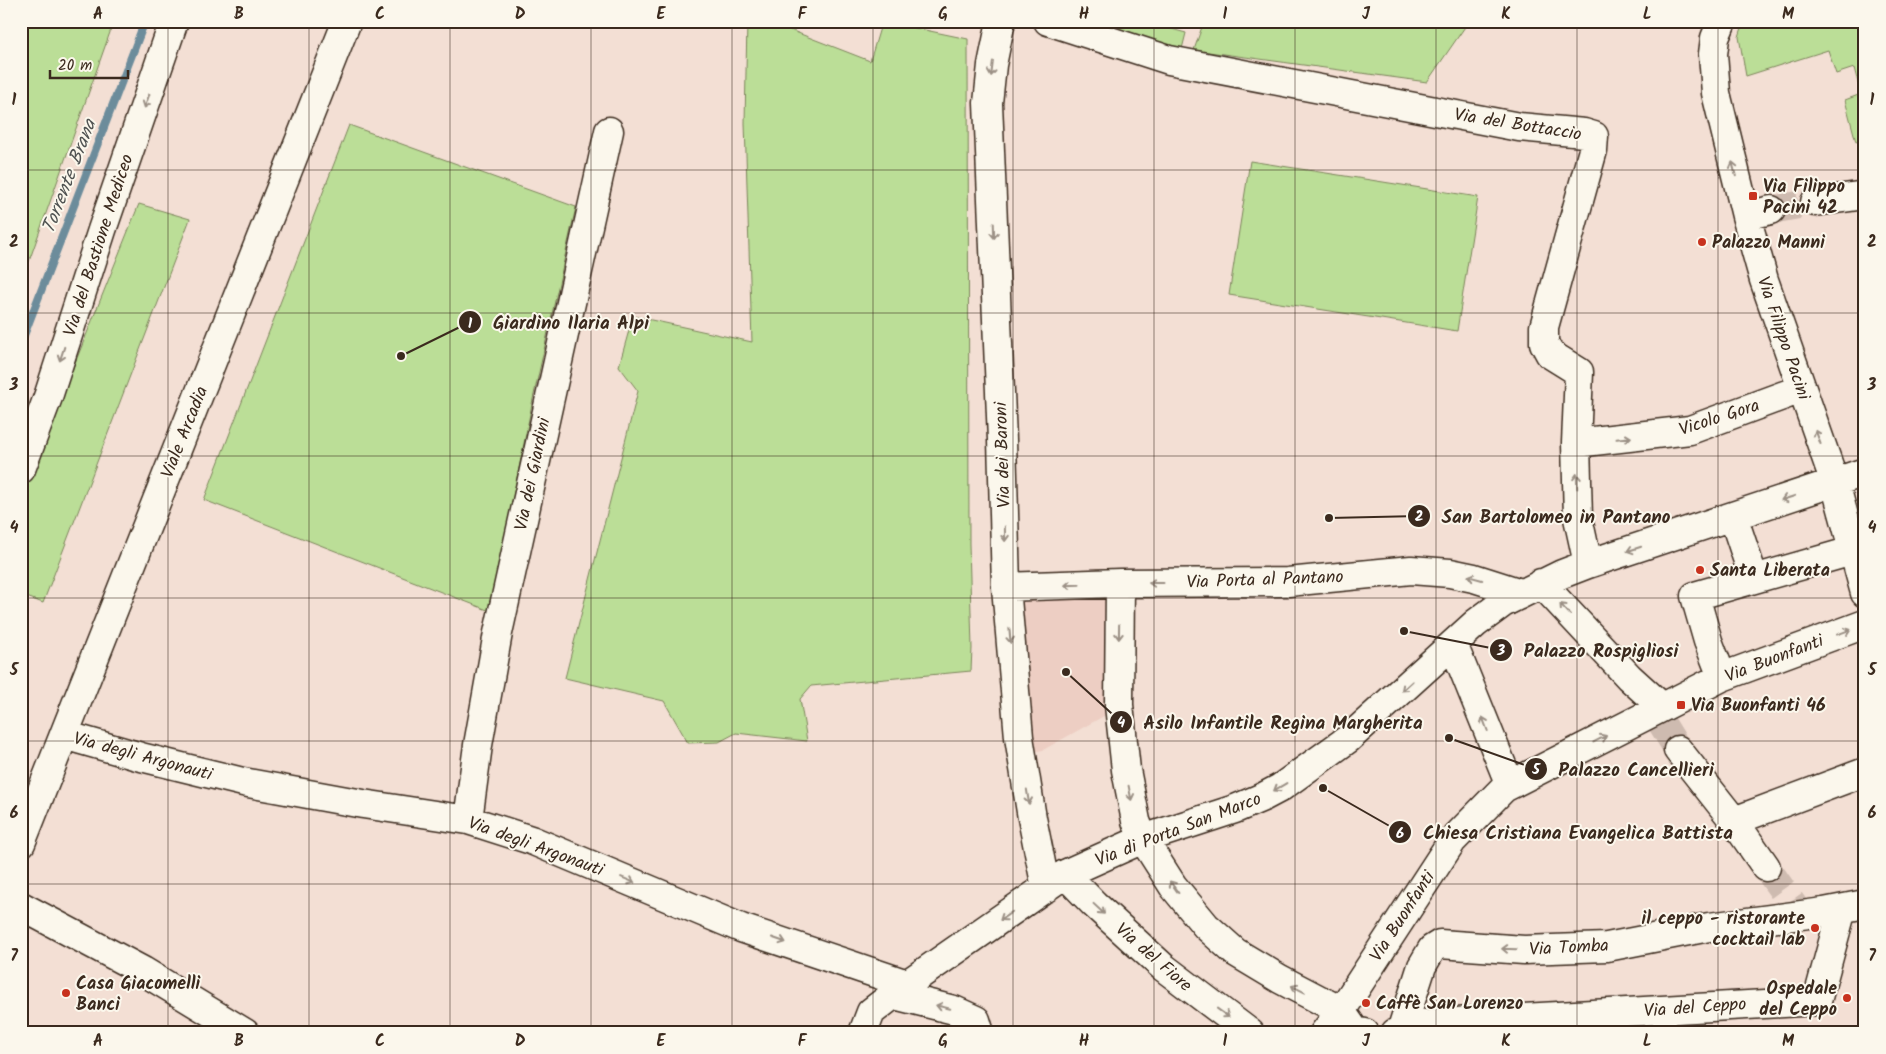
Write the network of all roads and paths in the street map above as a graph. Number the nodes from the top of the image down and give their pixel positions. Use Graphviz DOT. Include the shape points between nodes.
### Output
graph roads {
  1 [pos="174,21"];
  2 [pos="347,21"];
  3 [pos="1001,21"];
  4 [pos="1048,21"];
  5 [pos="1722,21"];
  6 [pos="608,131"];
  7 [pos="1865,195"];
  8 [pos="1815,202"];
  9 [pos="1801,389"];
  10 [pos="1576,443"];
  11 [pos="21,469"];
  12 [pos="1865,472"];
  13 [pos="1835,483"];
  14 [pos="1733,516"];
  15 [pos="1852,551"];
  16 [pos="1588,564"];
  17 [pos="1754,579"];
  18 [pos="1120,583"];
  19 [pos="1006,587"];
  20 [pos="1531,588"];
  21 [pos="1865,593"];
  22 [pos="1865,624"];
  23 [pos="1448,648"];
  24 [pos="1722,677"];
  25 [pos="1658,712"];
  26 [pos="64,735"];
  27 [pos="1678,750"];
  28 [pos="1865,772"];
  29 [pos="1510,785"];
  30 [pos="468,820"];
  31 [pos="1734,821"];
  32 [pos="1143,839"];
  33 [pos="21,843"];
  34 [pos="1766,868"];
  35 [pos="1055,881"];
  36 [pos="21,906"];
  37 [pos="1854,906"];
  38 [pos="901,989"];
  39 [pos="1341,1011"];
  40 [pos="1399,1029"];
  41 [pos="245,1033"];
  42 [pos="863,1033"];
  43 [pos="980,1033"];
  44 [pos="1250,1033"];
  45 [pos="1324,1033"];
  46 [pos="1366,1033"];
  1 -- 11 [label="street, Via del Bastione Mediceo, one-way"];
  2 -- 26 [label="street, Viale Arcadia"];
  3 -- 19 [label="street, Via dei Baroni, one-way" via="988,103"];
  4 -- 10 [label="street, Via del Bottaccio" via="1169,60 1519,127 1594,136 1593,150 1544,327 1544,343 1550,354 1579,372"];
  9 -- 5 [label="street, Via Filippo Pacini, one-way" via="1764,280 1759,213 1716,93 1713,54"];
  6 -- 30 [label="street, Via dei Giardini" via="498,633"];
  7 -- 8 [label="street"];
  10 -- 9 [label="street, Vicolo Gora, one-way" via="1690,430"];
  13 -- 9 [label="street, Via Filippo Pacini, one-way"];
  16 -- 10 [label="street, Via del Bottaccio, one-way" via="1578,518"];
  12 -- 13 [label="street, Via di Porta San Marco"];
  13 -- 14 [label="street, Via di Porta San Marco, one-way"];
  13 -- 15 [label="street, Via Filippo Pacini"];
  14 -- 16 [label="street, Via di Porta San Marco, one-way"];
  14 -- 17 [label="street"];
  15 -- 17 [label="street"];
  15 -- 21 [label="street, Via Filippo Pacini"];
  16 -- 20 [label="street, Via di Porta San Marco"];
  17 -- 24 [label="street" via="1695,596"];
  18 -- 19 [label="street, Via Porta al Pantano, one-way"];
  20 -- 18 [label="street, Via Porta al Pantano, one-way" via="1450,573 1411,570 1288,582"];
  18 -- 32 [label="street, one-way" via="1119,705 1126,770"];
  19 -- 35 [label="street, Via dei Baroni, one-way" via="1019,737 1032,818"];
  20 -- 23 [label="street, Via di Porta San Marco" via="1503,603"];
  25 -- 20 [label="street, one-way" via="1630,677 1588,635"];
  24 -- 22 [label="street, Via Buonfanti, one-way"];
  29 -- 23 [label="street, one-way"];
  23 -- 32 [label="street, Via di Porta San Marco, one-way" via="1348,739 1280,788 1228,811"];
  24 -- 25 [label="street, Via Buonfanti"];
  29 -- 25 [label="street, Via Buonfanti, one-way"];
  26 -- 30 [label="street, Via degli Argonauti" via="141,758 243,782"];
  26 -- 33 [label="street, Viale Arcadia"];
  27 -- 31 [label="street"];
  28 -- 31 [label="street"];
  29 -- 39 [label="street, Via Buonfanti" via="1495,796 1452,841"];
  30 -- 38 [label="street, Via degli Argonauti, one-way" via="531,840 741,928"];
  31 -- 34 [label="street"];
  32 -- 35 [label="street, Via di Porta San Marco"];
  39 -- 32 [label="street, one-way" via="1280,980 1235,952 1189,907"];
  35 -- 38 [label="street, Via di Porta San Marco, one-way"];
  35 -- 44 [label="street, Via del Fiore, one-way" via="1094,904 1163,967"];
  36 -- 41 [label="street" via="128,963"];
  37 -- 40 [label="street, Via Tomba, one-way" via="1798,912 1607,947 1524,950 1436,945 1422,966"];
  37 -- 40 [label="street, Via del Ceppo" via="1822,982 1818,1001"];
  38 -- 42 [label="street, Via di Porta San Marco" via="871,1012"];
  43 -- 38 [label="street, Via degli Argonauti, one-way" via="976,1020"];
  39 -- 45 [label="street, Via Buonfanti"];
  39 -- 46 [label="street" via="1355,1031"];
}
